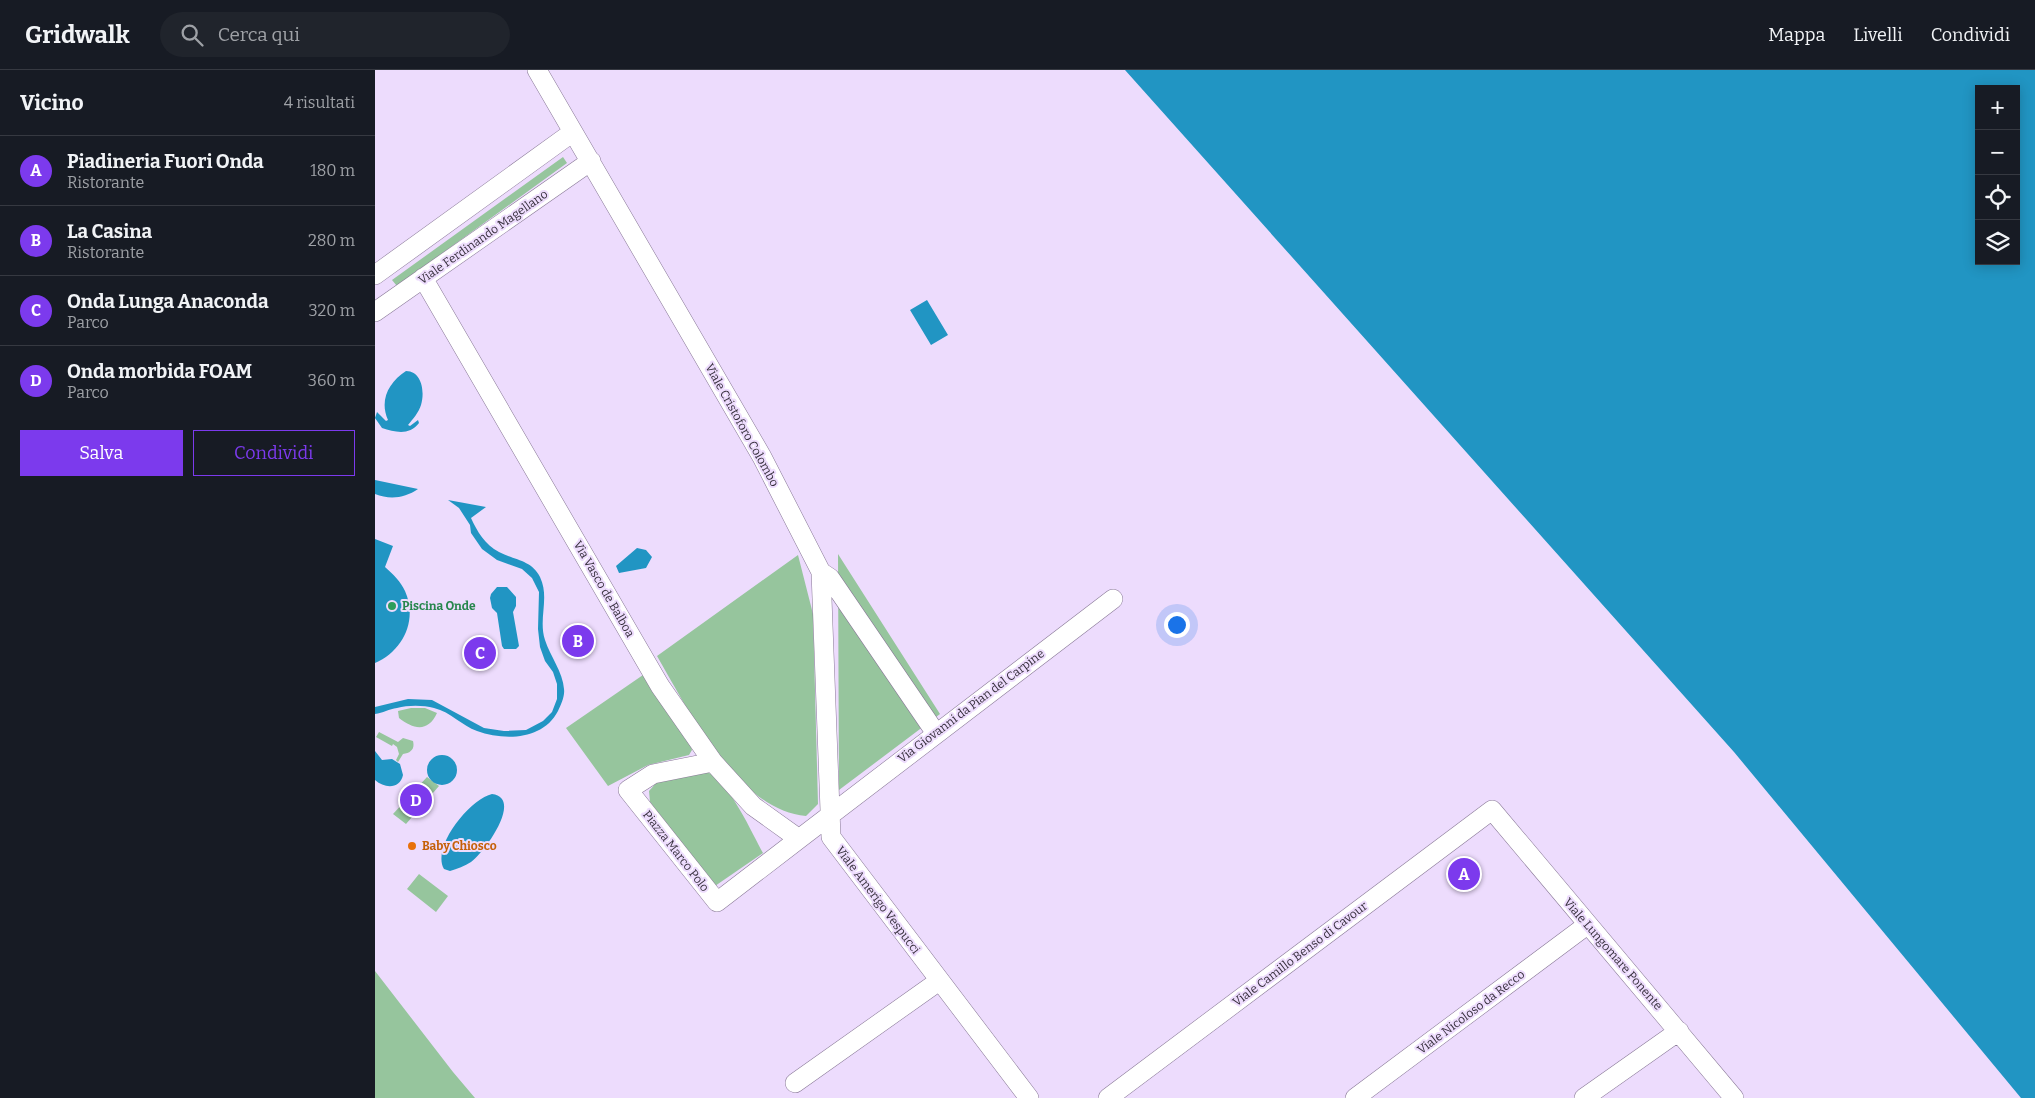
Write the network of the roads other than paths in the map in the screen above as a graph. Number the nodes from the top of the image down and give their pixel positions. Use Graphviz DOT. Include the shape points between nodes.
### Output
graph roads {
  1 [pos="537,70"];
  2 [pos="573,132"];
  3 [pos="591,162"];
  4 [pos="377,274"];
  5 [pos="423,278"];
  6 [pos="395,298"];
  7 [pos="375,312"];
  8 [pos="821,572"];
  9 [pos="1113,599"];
  10 [pos="935,732"];
  11 [pos="713,762"];
  12 [pos="1492,810"];
  13 [pos="830,815"];
  14 [pos="799,839"];
  15 [pos="1587,925"];
  16 [pos="939,981"];
  17 [pos="1679,1031"];
  18 [pos="795,1083"];
  19 [pos="1029,1098"];
  20 [pos="1108,1098"];
  21 [pos="1355,1098"];
  22 [pos="1584,1098"];
  23 [pos="1735,1098"];
  1 -- 2 [label="street, Viale Cristoforo Colombo"];
  2 -- 3 [label="street, Viale Cristoforo Colombo"];
  2 -- 4 [label="street"];
  3 -- 5 [label="street, Viale Ferdinando Magellano"];
  3 -- 8 [label="street, Viale Cristoforo Colombo" via="762,457"];
  4 -- 6 [label="street"];
  5 -- 6 [label="street, Viale Ferdinando Magellano"];
  5 -- 11 [label="street, Via Vasco de Balboa" via="657,681"];
  6 -- 7 [label="street, Viale Ferdinando Magellano"];
  8 -- 10 [label="street" via="830,578"];
  8 -- 13 [label="street, Viale Cristoforo Colombo"];
  9 -- 10 [label="street, Via Giovanni da Pian del Carpine"];
  10 -- 13 [label="street, Via Giovanni da Pian del Carpine"];
  11 -- 14 [label="street, Via Vasco de Balboa" via="753,806"];
  11 -- 14 [label="street, Piazza Marco Polo" via="653,774 628,790 717,902"];
  12 -- 15 [label="street, Viale Lungomare Ponente"];
  12 -- 20 [label="street, Viale Camillo Benso di Cavour"];
  13 -- 14 [label="street"];
  13 -- 16 [label="street, Viale Amerigo Vespucci" via="831,837"];
  15 -- 17 [label="street, Viale Lungomare Ponente"];
  15 -- 21 [label="street, Viale Nicoloso da Recco"];
  16 -- 18 [label="street"];
  16 -- 19 [label="street, Viale Amerigo Vespucci"];
  17 -- 22 [label="street"];
  17 -- 23 [label="street, Viale Lungomare Ponente"];
}
